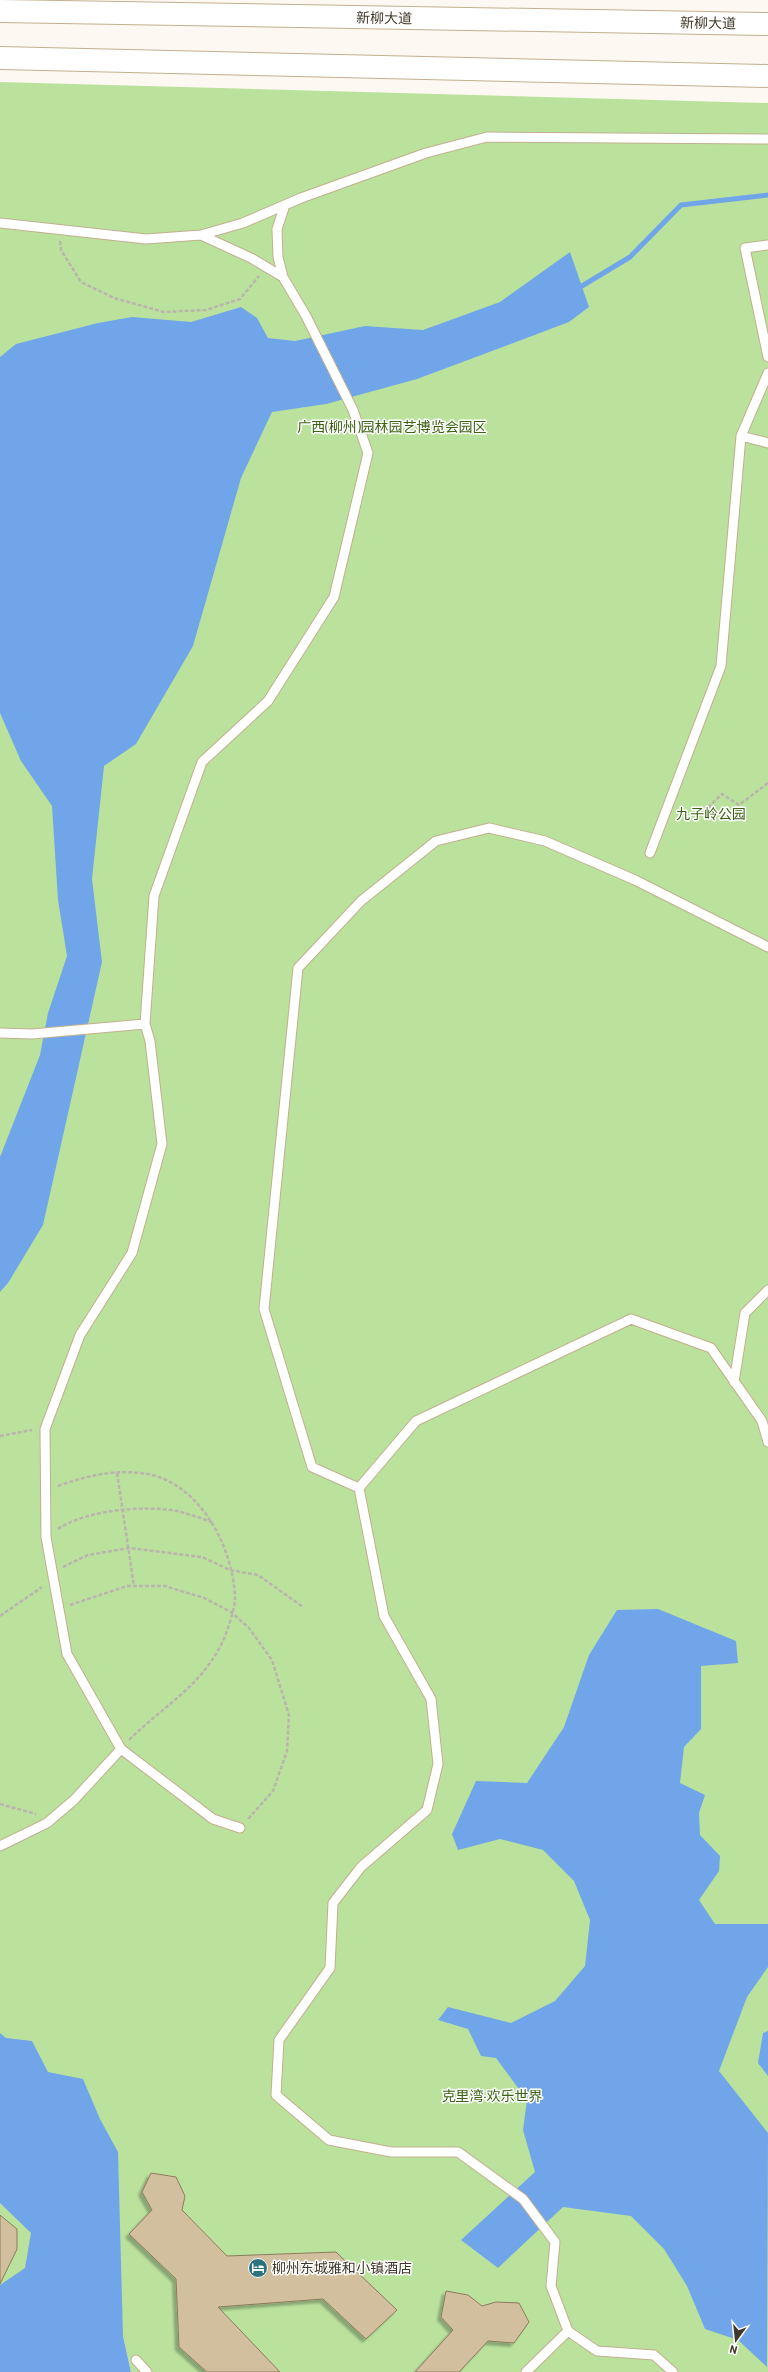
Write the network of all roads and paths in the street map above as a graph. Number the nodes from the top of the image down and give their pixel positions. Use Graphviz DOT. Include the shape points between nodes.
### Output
graph roads {
  1 [pos="0,11"];
  2 [pos="768,24"];
  3 [pos="0,58"];
  4 [pos="768,76"];
  5 [pos="768,139"];
  6 [pos="285,205"];
  7 [pos="0,223"];
  8 [pos="59,229"];
  9 [pos="201,235"];
  10 [pos="768,245"];
  11 [pos="266,267"];
  12 [pos="283,277"];
  13 [pos="768,356"];
  14 [pos="768,373"];
  15 [pos="741,436"];
  16 [pos="768,443"];
  17 [pos="768,782"];
  18 [pos="695,820"];
  19 [pos="650,853"];
  20 [pos="768,947"];
  21 [pos="145,1024"];
  22 [pos="0,1033"];
  23 [pos="768,1290"];
  24 [pos="734,1382"];
  25 [pos="45,1429"];
  26 [pos="0,1436"];
  27 [pos="768,1442"];
  28 [pos="117,1472"];
  29 [pos="359,1488"];
  30 [pos="44,1490"];
  31 [pos="124,1510"];
  32 [pos="213,1522"];
  33 [pos="46,1537"];
  34 [pos="129,1548"];
  35 [pos="230,1570"];
  36 [pos="52,1578"];
  37 [pos="134,1586"];
  38 [pos="303,1607"];
  39 [pos="58,1608"];
  40 [pos="232,1612"];
  41 [pos="0,1616"];
  42 [pos="120,1749"];
  43 [pos="0,1804"];
  44 [pos="54,1817"];
  45 [pos="240,1828"];
  46 [pos="0,1846"];
  47 [pos="568,2331"];
  48 [pos="136,2360"];
  49 [pos="147,2372"];
  50 [pos="526,2372"];
  51 [pos="673,2372"];
  1 -- 2 [label="main road, 新柳大道"];
  3 -- 4 [label="main road"];
  5 -- 6 [label="lane" via="487,137 426,153"];
  6 -- 9 [label="lane" via="243,223"];
  6 -- 12 [label="lane" via="277,229 278,257"];
  7 -- 8 [label="lane"];
  8 -- 9 [label="lane" via="146,239"];
  8 -- 11 [label="path" via="61,250 81,282 114,298 164,312 206,310 240,299"];
  9 -- 11 [label="lane"];
  10 -- 13 [label="lane" via="745,248"];
  11 -- 12 [label="lane"];
  12 -- 21 [label="lane" via="306,316 353,410 368,453 334,597 268,701 202,762 154,896"];
  14 -- 15 [label="lane"];
  15 -- 16 [label="lane"];
  15 -- 19 [label="lane" via="721,666"];
  17 -- 18 [label="path" via="739,805 722,794"];
  20 -- 29 [label="lane" via="635,880 545,841 489,828 436,841 361,901 298,968 264,1309 312,1467"];
  21 -- 22 [label="lane" via="32,1034"];
  21 -- 25 [label="lane" via="150,1041 162,1144 132,1253 80,1335"];
  23 -- 24 [label="lane" via="745,1313"];
  24 -- 27 [label="lane" via="762,1421"];
  24 -- 29 [label="lane" via="711,1348 631,1319 416,1421"];
  25 -- 26 [label="path"];
  25 -- 30 [label="lane"];
  28 -- 30 [label="path" via="101,1473"];
  28 -- 31 [label="path"];
  28 -- 32 [label="path" via="156,1477 189,1495"];
  29 -- 47 [label="lane" via="384,1616 430,1699 438,1764 427,1810 361,1867 333,1903 330,1968 279,2040 276,2095 329,2140 391,2152 458,2152 523,2199 555,2242 551,2286"];
  30 -- 33 [label="lane"];
  31 -- 32 [label="path" via="176,1511"];
  31 -- 33 [label="path" via="98,1513 64,1525"];
  31 -- 34 [label="path"];
  32 -- 35 [label="path"];
  33 -- 36 [label="lane"];
  34 -- 35 [label="path" via="202,1557"];
  34 -- 36 [label="path" via="88,1555 63,1568"];
  34 -- 37 [label="path"];
  35 -- 38 [label="path" via="258,1575"];
  35 -- 40 [label="path" via="235,1600"];
  36 -- 39 [label="lane"];
  36 -- 41 [label="path"];
  37 -- 39 [label="path"];
  37 -- 40 [label="path" via="165,1586 204,1598"];
  39 -- 42 [label="lane" via="67,1654"];
  40 -- 42 [label="path" via="222,1644 205,1673"];
  40 -- 45 [label="path" via="249,1628 272,1660 289,1715 287,1751 273,1791"];
  42 -- 44 [label="lane" via="74,1800"];
  42 -- 45 [label="lane" via="213,1819"];
  43 -- 44 [label="path"];
  44 -- 46 [label="lane"];
  47 -- 50 [label="lane"];
  47 -- 51 [label="lane" via="597,2350 654,2355"];
  48 -- 49 [label="lane"];
}
